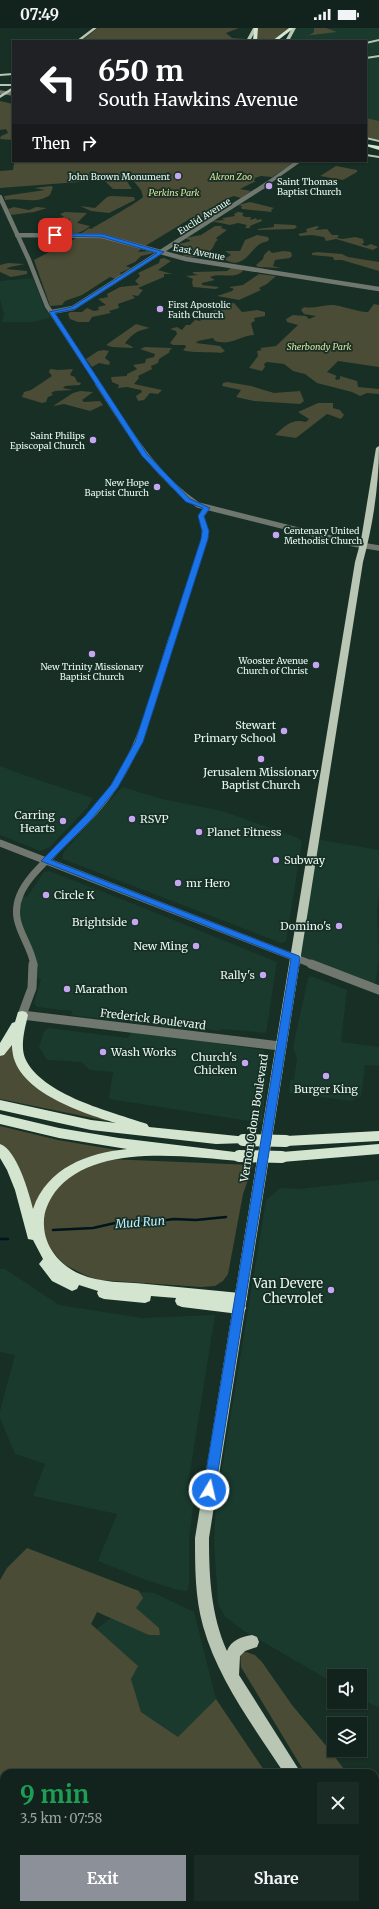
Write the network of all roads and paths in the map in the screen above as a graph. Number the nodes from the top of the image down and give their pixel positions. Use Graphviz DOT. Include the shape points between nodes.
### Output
graph roads {
  1 [pos="95,28"];
  2 [pos="256,28"];
  3 [pos="293,28"];
  4 [pos="79,40"];
  5 [pos="249,40"];
  6 [pos="255,40"];
  7 [pos="275,40"];
  8 [pos="287,40"];
  9 [pos="378,41"];
  10 [pos="367,42"];
  11 [pos="379,56"];
  12 [pos="367,58"];
  13 [pos="12,74"];
  14 [pos="0,75"];
  15 [pos="0,85"];
  16 [pos="12,87"];
  17 [pos="12,88"];
  18 [pos="0,92"];
  19 [pos="6,93"];
  20 [pos="12,94"];
  21 [pos="0,98"];
  22 [pos="367,138"];
  23 [pos="379,142"];
  24 [pos="367,145"];
  25 [pos="367,149"];
  26 [pos="379,150"];
  27 [pos="367,154"];
  28 [pos="379,157"];
  29 [pos="296,162"];
  30 [pos="0,197"];
  31 [pos="17,235"];
  32 [pos="161,252"];
  33 [pos="379,289"];
  34 [pos="52,312"];
  35 [pos="379,448"];
  36 [pos="207,508"];
  37 [pos="363,546"];
  38 [pos="379,548"];
  39 [pos="0,843"];
  40 [pos="46,861"];
  41 [pos="296,958"];
  42 [pos="379,990"];
  43 [pos="22,1015"];
  44 [pos="280,1046"];
  45 [pos="0,1052"];
  46 [pos="0,1105"];
  47 [pos="0,1119"];
  48 [pos="163,1133"];
  49 [pos="379,1136"];
  50 [pos="0,1149"];
  51 [pos="379,1149"];
  52 [pos="174,1150"];
  53 [pos="239,1304"];
  54 [pos="252,1642"];
  55 [pos="232,1678"];
  56 [pos="290,1769"];
  1 -- 4 [label="main road"];
  2 -- 5 [label="main road"];
  2 -- 6 [label="highway"];
  3 -- 7 [label="highway"];
  3 -- 8 [label="main road"];
  9 -- 10 [label="main road"];
  11 -- 12 [label="main road"];
  13 -- 14 [label="main road"];
  15 -- 16 [label="main road"];
  17 -- 19 [label="main road"];
  18 -- 19 [label="street"];
  19 -- 20 [label="street"];
  19 -- 21 [label="main road"];
  22 -- 23 [label="main road"];
  24 -- 26 [label="highway"];
  25 -- 26 [label="highway"];
  27 -- 28 [label="main road"];
  29 -- 32 [label="street, Euclid Avenue" via="266,182 256,192"];
  30 -- 31 [label="street"];
  31 -- 32 [label="street, East Avenue" via="100,235"];
  31 -- 34 [label="street" via="47,306"];
  32 -- 33 [label="street, East Avenue" via="186,260"];
  32 -- 34 [label="street, Euclid Avenue" via="73,308"];
  34 -- 36 [label="street" via="144,455 188,500"];
  35 -- 37 [label="main road, Vernon Odom Boulevard"];
  36 -- 37 [label="street"];
  36 -- 40 [label="street" via="201,516 206,531 204,539 139,742 115,786"];
  37 -- 38 [label="street"];
  37 -- 41 [label="main road, Vernon Odom Boulevard"];
  39 -- 40 [label="street"];
  40 -- 41 [label="street"];
  40 -- 43 [label="street" via="25,886 17,908 17,923 34,968 32,988"];
  41 -- 42 [label="street"];
  41 -- 44 [label="main road, Vernon Odom Boulevard"];
  43 -- 44 [label="street, Frederick Boulevard"];
  43 -- 45 [label="highway"];
  43 -- 48 [label="highway" via="18,1056 26,1071 35,1080 87,1108"];
  44 -- 53 [label="main road, Vernon Odom Boulevard"];
  46 -- 48 [label="highway" via="91,1125"];
  47 -- 52 [label="highway" via="84,1137"];
  48 -- 49 [label="highway, bridge" via="243,1140"];
  50 -- 53 [label="highway" via="21,1189 37,1249 57,1277 87,1291"];
  51 -- 52 [label="highway, bridge" via="282,1157"];
  52 -- 53 [label="highway" via="104,1157 70,1170 52,1186 40,1208 37,1226 42,1246 65,1273 89,1283"];
  53 -- 55 [label="main road, Vernon Odom Boulevard" via="202,1538 202,1565 209,1617 214,1637"];
  54 -- 55 [label="main road" via="243,1643 235,1649 231,1661"];
  55 -- 56 [label="main road, Vernon Odom Boulevard"];
}
